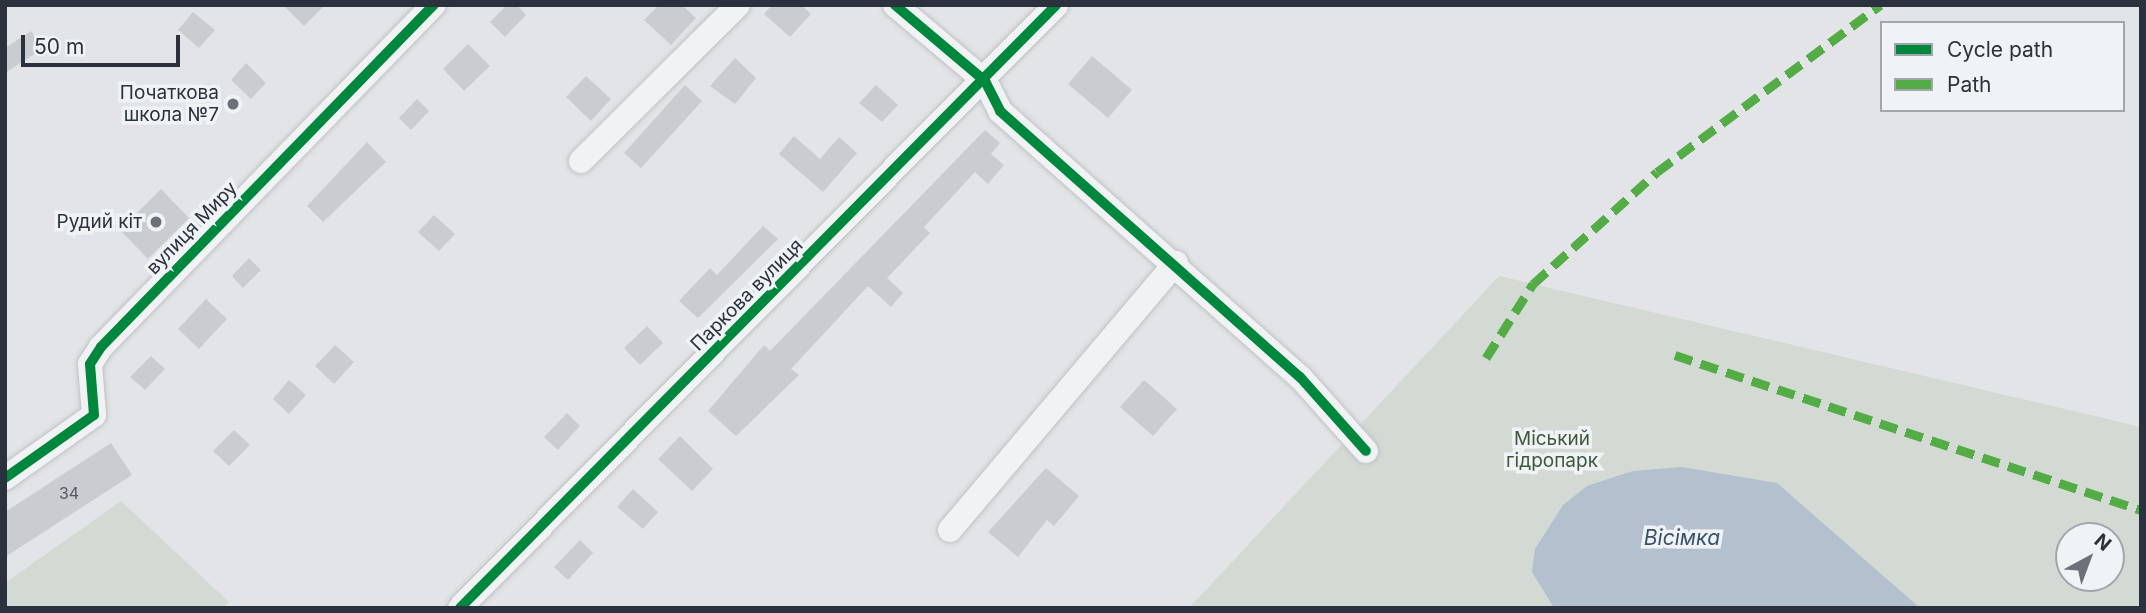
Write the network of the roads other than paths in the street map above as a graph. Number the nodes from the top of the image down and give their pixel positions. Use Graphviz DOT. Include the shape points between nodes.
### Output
graph roads {
  1 [pos="434,5"];
  2 [pos="738,5"];
  3 [pos="895,5"];
  4 [pos="1056,5"];
  5 [pos="985,81"];
  6 [pos="581,161"];
  7 [pos="1176,263"];
  8 [pos="1366,451"];
  9 [pos="5,478"];
  10 [pos="950,530"];
  11 [pos="460,608"];
  1 -- 9 [label="street, вулиця Миру" via="101,346 90,364 94,415"];
  2 -- 6 [label="street"];
  3 -- 5 [label="street"];
  4 -- 5 [label="street, Паркова вулиця"];
  5 -- 7 [label="street" via="1000,111"];
  5 -- 11 [label="street, Паркова вулиця"];
  7 -- 8 [label="street" via="1300,377"];
  7 -- 10 [label="street"];
}
